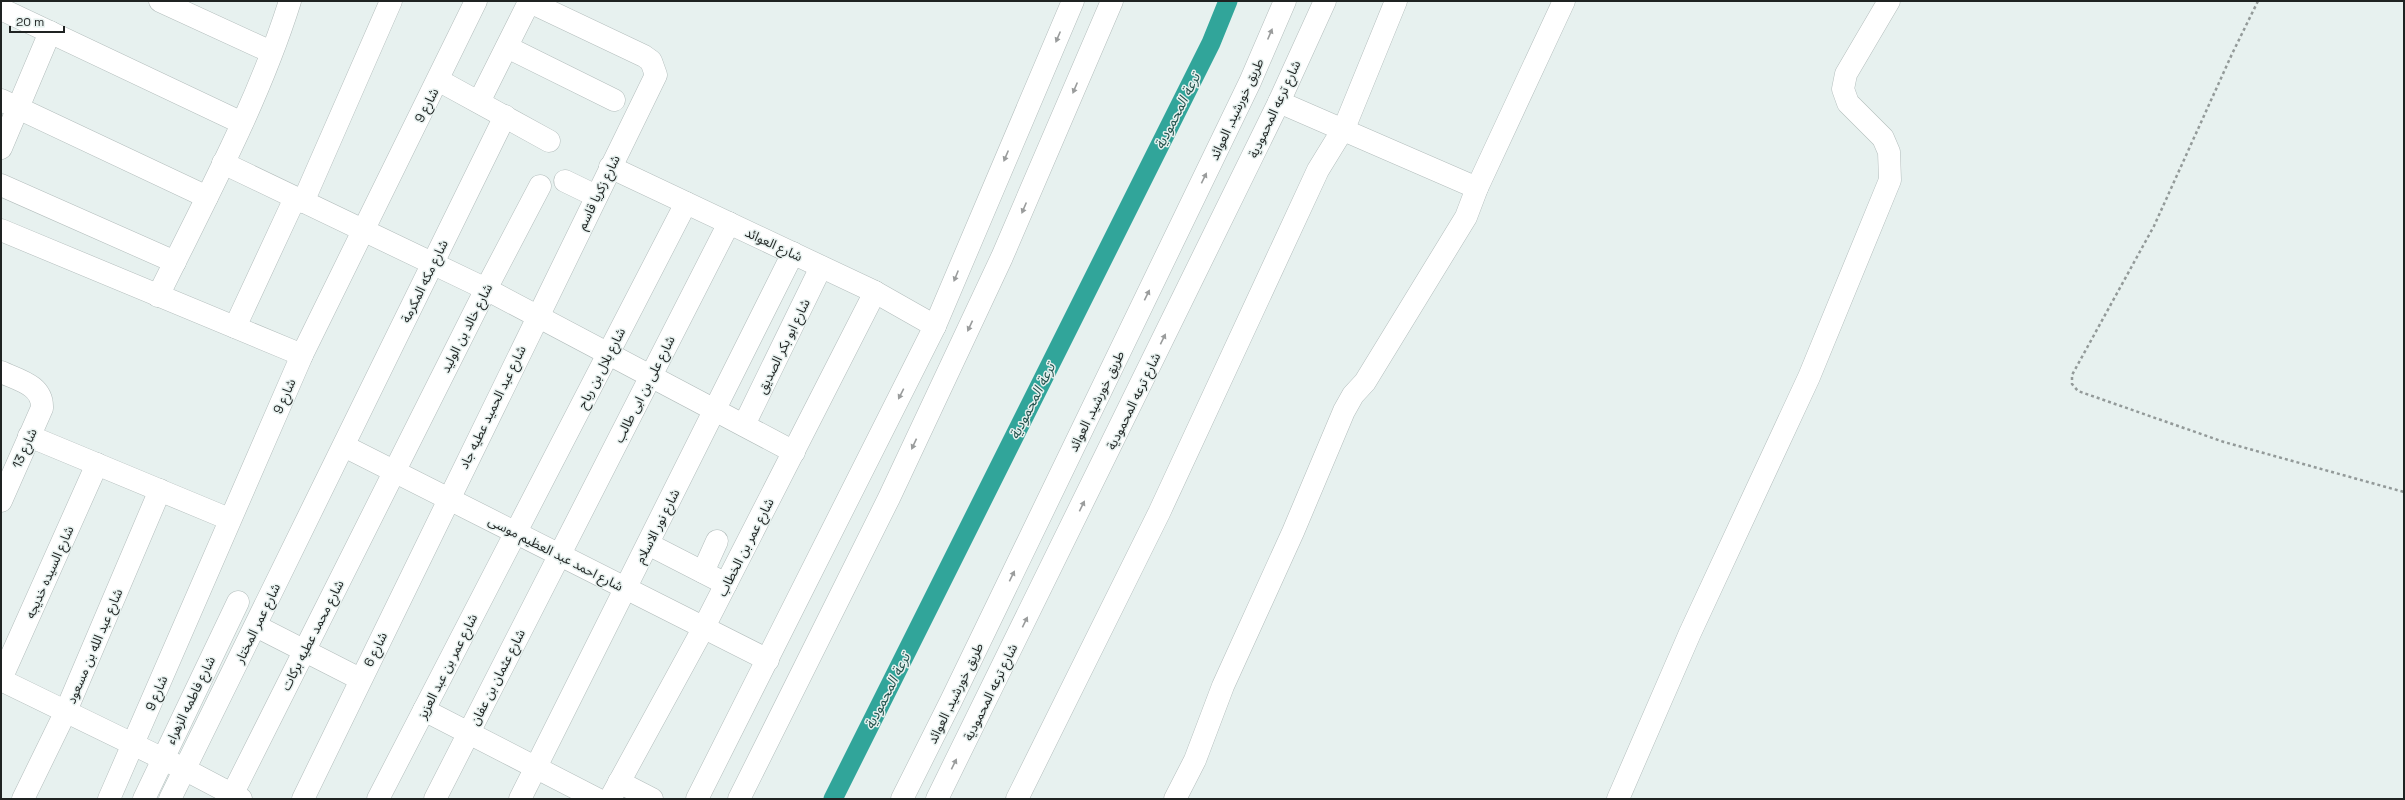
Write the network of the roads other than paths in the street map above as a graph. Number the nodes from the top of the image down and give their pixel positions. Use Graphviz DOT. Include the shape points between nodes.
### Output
graph roads {
  1 [pos="160,1"];
  2 [pos="290,1"];
  3 [pos="391,1"];
  4 [pos="476,1"];
  5 [pos="529,1"];
  6 [pos="1073,1"];
  7 [pos="1112,1"];
  8 [pos="1285,1"];
  9 [pos="1325,1"];
  10 [pos="1396,1"];
  11 [pos="1564,1"];
  12 [pos="1889,1"];
  13 [pos="1,9"];
  14 [pos="50,32"];
  15 [pos="507,47"];
  16 [pos="271,52"];
  17 [pos="438,80"];
  18 [pos="614,100"];
  19 [pos="479,102"];
  20 [pos="1278,102"];
  21 [pos="9,104"];
  22 [pos="504,116"];
  23 [pos="242,122"];
  24 [pos="1342,130"];
  25 [pos="549,140"];
  26 [pos="1,148"];
  27 [pos="223,163"];
  28 [pos="610,167"];
  29 [pos="565,181"];
  30 [pos="1,185"];
  31 [pos="540,186"];
  32 [pos="1477,188"];
  33 [pos="596,196"];
  34 [pos="207,197"];
  35 [pos="299,200"];
  36 [pos="686,203"];
  37 [pos="729,223"];
  38 [pos="1,230"];
  39 [pos="362,230"];
  40 [pos="793,253"];
  41 [pos="175,262"];
  42 [pos="432,264"];
  43 [pos="821,267"];
  44 [pos="486,289"];
  45 [pos="875,292"];
  46 [pos="158,296"];
  47 [pos="537,316"];
  48 [pos="935,326"];
  49 [pos="235,328"];
  50 [pos="608,354"];
  51 [pos="302,355"];
  52 [pos="1,372"];
  53 [pos="651,376"];
  54 [pos="715,410"];
  55 [pos="744,425"];
  56 [pos="30,436"];
  57 [pos="344,446"];
  58 [pos="794,452"];
  59 [pos="97,464"];
  60 [pos="394,472"];
  61 [pos="160,490"];
  62 [pos="448,498"];
  63 [pos="1,501"];
  64 [pos="229,519"];
  65 [pos="515,533"];
  66 [pos="717,541"];
  67 [pos="648,544"];
  68 [pos="560,555"];
  69 [pos="702,572"];
  70 [pos="726,584"];
  71 [pos="626,588"];
  72 [pos="238,602"];
  73 [pos="256,626"];
  74 [pos="704,627"];
  75 [pos="304,651"];
  76 [pos="768,660"];
  77 [pos="1,680"];
  78 [pos="360,680"];
  79 [pos="424,710"];
  80 [pos="66,711"];
  81 [pos="468,733"];
  82 [pos="134,745"];
  83 [pos="163,759"];
  84 [pos="536,768"];
  85 [pos="186,770"];
  86 [pos="615,791"];
  87 [pos="235,798"];
  88 [pos="23,799"];
  89 [pos="109,799"];
  90 [pos="144,799"];
  91 [pos="170,799"];
  92 [pos="303,799"];
  93 [pos="378,799"];
  94 [pos="435,799"];
  95 [pos="520,799"];
  96 [pos="597,799"];
  97 [pos="652,799"];
  98 [pos="697,799"];
  99 [pos="739,799"];
  100 [pos="902,799"];
  101 [pos="937,799"];
  102 [pos="1017,799"];
  103 [pos="1175,799"];
  104 [pos="1618,799"];
  1 -- 16 [label="street"];
  2 -- 16 [label="street"];
  3 -- 35 [label="street"];
  4 -- 17 [label="street, شارع 9"];
  5 -- 15 [label="street"];
  5 -- 28 [label="street, شارع زكريا قاسم" via="644,56 654,67 656,75"];
  6 -- 48 [label="street, one-way"];
  7 -- 99 [label="street, one-way" via="999,264 889,498"];
  100 -- 8 [label="street, طريق خورشيد, العوائد, one-way" via="1243,97"];
  9 -- 20 [label="street, شارع ترعه المحمودية"];
  10 -- 24 [label="street"];
  11 -- 32 [label="street"];
  12 -- 104 [label="street" via="1846,74 1843,89 1848,103 1883,138 1889,152 1890,180 1809,377 1690,633"];
  13 -- 14 [label="street"];
  14 -- 21 [label="street"];
  14 -- 23 [label="street"];
  15 -- 18 [label="street"];
  15 -- 19 [label="street"];
  16 -- 23 [label="street"];
  17 -- 19 [label="street"];
  17 -- 39 [label="street, شارع 9"];
  19 -- 22 [label="street"];
  20 -- 24 [label="street"];
  101 -- 20 [label="street, شارع ترعه المحمودية, one-way"];
  21 -- 26 [label="street"];
  21 -- 34 [label="street"];
  22 -- 25 [label="street"];
  22 -- 42 [label="street, شارع مكه المكرمة"];
  23 -- 27 [label="street"];
  24 -- 32 [label="street"];
  24 -- 102 [label="street" via="1318,170 1159,513"];
  27 -- 34 [label="street"];
  27 -- 35 [label="street"];
  28 -- 33 [label="street, شارع زكريا قاسم"];
  28 -- 36 [label="street, شارع العوائد"];
  29 -- 33 [label="street"];
  30 -- 41 [label="street"];
  31 -- 44 [label="street, شارع خالد بن الوليد"];
  32 -- 103 [label="street" via="1466,217 1365,382 1353,395 1344,411 1223,686 1195,760"];
  33 -- 47 [label="street, شارع زكريا قاسم"];
  34 -- 41 [label="street"];
  35 -- 39 [label="street"];
  35 -- 49 [label="street"];
  36 -- 37 [label="street, شارع العوائد"];
  36 -- 50 [label="street, شارع بلال بن رباح"];
  37 -- 40 [label="street, شارع العوائد"];
  37 -- 53 [label="street, شارع على بن ابى طالب"];
  38 -- 46 [label="street"];
  39 -- 42 [label="street"];
  39 -- 51 [label="street, شارع 9"];
  40 -- 43 [label="street, شارع العوائد"];
  40 -- 54 [label="street, شارع نور الاسلام"];
  41 -- 46 [label="street"];
  42 -- 44 [label="street"];
  42 -- 57 [label="street, شارع مكه المكرمة"];
  43 -- 45 [label="street, شارع العوائد"];
  43 -- 55 [label="street, شارع ابو بكر الصديق"];
  44 -- 47 [label="street"];
  44 -- 60 [label="street, شارع خالد بن الوليد"];
  45 -- 48 [label="street, شارع العوائد"];
  45 -- 58 [label="street, شارع عمر بن الخطاب"];
  46 -- 49 [label="street"];
  47 -- 50 [label="street"];
  47 -- 62 [label="street, شارع عبد الحميد عطيه جاد"];
  48 -- 76 [label="street, one-way"];
  49 -- 51 [label="street"];
  50 -- 53 [label="street"];
  50 -- 65 [label="street, شارع بلال بن رباح"];
  51 -- 64 [label="street, شارع 9"];
  52 -- 56 [label="street, شارع 13" via="36,389 40,394 42,408"];
  53 -- 54 [label="street"];
  53 -- 68 [label="street, شارع على بن ابى طالب"];
  54 -- 55 [label="street"];
  54 -- 67 [label="street, شارع نور الاسلام"];
  55 -- 58 [label="street"];
  56 -- 59 [label="street"];
  56 -- 63 [label="street, شارع 13"];
  57 -- 60 [label="street, شارع احمد عبد العظيم موسى"];
  57 -- 73 [label="street, شارع عمر المختار"];
  58 -- 70 [label="street, شارع عمر بن الخطاب"];
  59 -- 61 [label="street"];
  59 -- 77 [label="street, شارع السيده خديجه"];
  60 -- 62 [label="street, شارع احمد عبد العظيم موسى"];
  60 -- 75 [label="street, شارع محمد عطيه بركات"];
  61 -- 64 [label="street"];
  61 -- 80 [label="street, شارع عبد الله بن مسعود"];
  62 -- 65 [label="street, شارع احمد عبد العظيم موسى"];
  62 -- 78 [label="street, شارع 6"];
  64 -- 82 [label="street, شارع 9"];
  65 -- 68 [label="street, شارع احمد عبد العظيم موسى"];
  65 -- 79 [label="street, شارع عمر بن عبد العزيز"];
  66 -- 69 [label="street"];
  67 -- 69 [label="street"];
  67 -- 71 [label="street, شارع نور الاسلام"];
  68 -- 71 [label="street, شارع احمد عبد العظيم موسى"];
  68 -- 81 [label="street, شارع عثمان بن عفان"];
  69 -- 70 [label="street"];
  70 -- 74 [label="street, شارع عمر بن الخطاب"];
  71 -- 74 [label="street, شارع احمد عبد العظيم موسى"];
  71 -- 84 [label="street, شارع نور الاسلام"];
  72 -- 83 [label="street, شارع فاطمه الزهراء"];
  73 -- 75 [label="street"];
  73 -- 85 [label="street, شارع عمر المختار"];
  74 -- 76 [label="street, شارع احمد عبد العظيم موسى"];
  74 -- 86 [label="street, شارع عمر بن الخطاب"];
  75 -- 78 [label="street"];
  75 -- 87 [label="street, شارع محمد عطيه بركات"];
  76 -- 98 [label="street"];
  77 -- 80 [label="street"];
  78 -- 92 [label="street, شارع 6"];
  79 -- 81 [label="street"];
  79 -- 93 [label="street, شارع عمر بن عبد العزيز"];
  80 -- 82 [label="street"];
  80 -- 88 [label="street, شارع عبد الله بن مسعود"];
  81 -- 84 [label="street"];
  81 -- 94 [label="street, شارع عثمان بن عفان"];
  82 -- 83 [label="street"];
  82 -- 89 [label="street, شارع 9"];
  83 -- 85 [label="street"];
  83 -- 90 [label="street, شارع فاطمه الزهراء"];
  84 -- 95 [label="street, شارع نور الاسلام"];
  84 -- 96 [label="street"];
  85 -- 87 [label="street"];
  85 -- 91 [label="street, شارع عمر المختار"];
  86 -- 97 [label="street"];
}
